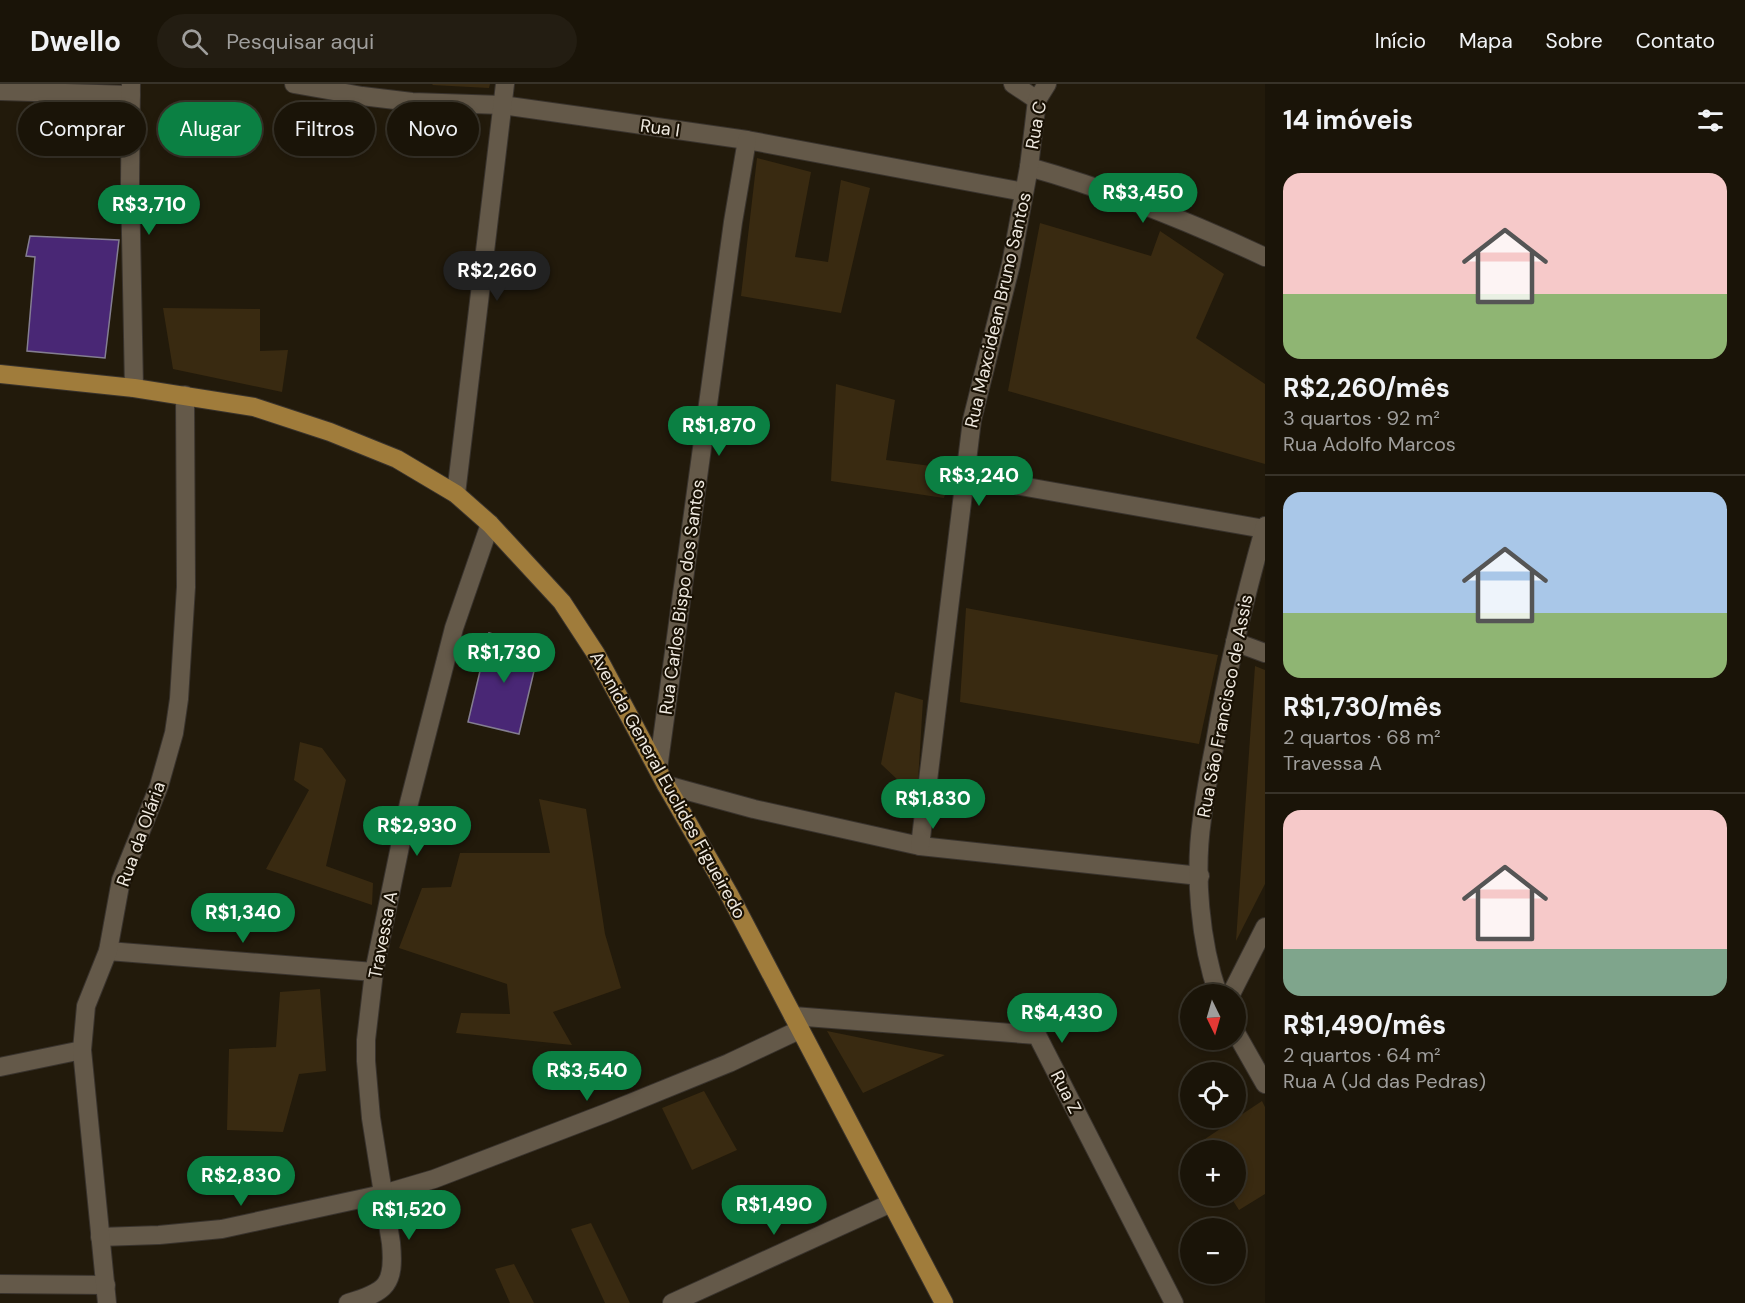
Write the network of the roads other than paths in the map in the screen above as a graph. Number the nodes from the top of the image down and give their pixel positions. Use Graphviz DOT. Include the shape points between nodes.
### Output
graph roads {
  1 [pos="294,84"];
  2 [pos="505,84"];
  3 [pos="1013,84"];
  4 [pos="1047,84"];
  5 [pos="131,89"];
  6 [pos="0,91"];
  7 [pos="1037,100"];
  8 [pos="502,105"];
  9 [pos="747,140"];
  10 [pos="1029,167"];
  11 [pos="1024,192"];
  12 [pos="1265,257"];
  13 [pos="0,374"];
  14 [pos="134,388"];
  15 [pos="185,395"];
  16 [pos="964,476"];
  17 [pos="456,494"];
  18 [pos="490,524"];
  19 [pos="1264,527"];
  20 [pos="1235,642"];
  21 [pos="1265,653"];
  22 [pos="662,777"];
  23 [pos="920,846"];
  24 [pos="1200,876"];
  25 [pos="1265,927"];
  26 [pos="108,951"];
  27 [pos="374,972"];
  28 [pos="1214,984"];
  29 [pos="1237,984"];
  30 [pos="796,1023"];
  31 [pos="82,1050"];
  32 [pos="1246,1050"];
  33 [pos="0,1067"];
  34 [pos="1265,1084"];
  35 [pos="382,1194"];
  36 [pos="891,1203"];
  37 [pos="100,1237"];
  38 [pos="0,1284"];
  39 [pos="106,1284"];
  40 [pos="107,1303"];
  41 [pos="348,1303"];
  42 [pos="672,1303"];
  43 [pos="944,1303"];
  44 [pos="1174,1303"];
  1 -- 8 [label="street, Rua I" via="412,102"];
  2 -- 8 [label="street"];
  3 -- 7 [label="street"];
  4 -- 7 [label="street, Rua C"];
  5 -- 6 [label="street"];
  5 -- 14 [label="street"];
  7 -- 10 [label="street, Rua C"];
  8 -- 9 [label="street, Rua I"];
  8 -- 17 [label="street"];
  9 -- 11 [label="street, Rua I"];
  9 -- 22 [label="street, Rua Carlos Bispo dos Santos" via="733,222"];
  10 -- 11 [label="street, Rua Maxcidean Bruno Santos"];
  10 -- 12 [label="street" via="1127,199"];
  11 -- 16 [label="street, Rua Maxcidean Bruno Santos" via="1011,264 972,420"];
  13 -- 14 [label="main road, Avenida General Euclides Figueiredo"];
  14 -- 15 [label="main road, Avenida General Euclides Figueiredo"];
  15 -- 17 [label="main road, Avenida General Euclides Figueiredo" via="254,407 330,432 397,459"];
  15 -- 26 [label="street, Rua da Olária" via="186,587 179,699 159,786 122,880"];
  16 -- 19 [label="street"];
  16 -- 23 [label="street, Rua Maxcidean Bruno Santos"];
  17 -- 18 [label="main road, Avenida General Euclides Figueiredo"];
  18 -- 22 [label="main road, Avenida General Euclides Figueiredo" via="562,602 596,654"];
  18 -- 27 [label="street, Travessa A" via="449,650 410,803"];
  19 -- 20 [label="street, Rua São Francisco de Assis"];
  20 -- 21 [label="street"];
  20 -- 24 [label="street, Rua São Francisco de Assis" via="1201,821"];
  22 -- 23 [label="street" via="754,809"];
  22 -- 30 [label="main road, Avenida General Euclides Figueiredo"];
  23 -- 24 [label="street"];
  24 -- 28 [label="street, Rua São Francisco de Assis" via="1205,942"];
  25 -- 29 [label="street"];
  26 -- 27 [label="street"];
  26 -- 31 [label="street, Rua da Olária" via="86,1006"];
  27 -- 35 [label="street, Travessa A" via="366,1061"];
  30 -- 35 [label="street" via="729,1063 456,1172"];
  30 -- 36 [label="main road, Avenida General Euclides Figueiredo"];
  30 -- 44 [label="street, Rua Z" via="1037,1035"];
  31 -- 33 [label="street"];
  31 -- 37 [label="street, Rua da Olária"];
  32 -- 34 [label="street"];
  35 -- 37 [label="street" via="222,1229"];
  35 -- 41 [label="street, Travessa A" via="392,1275 388,1283 367,1298"];
  36 -- 42 [label="street"];
  36 -- 43 [label="main road, Avenida General Euclides Figueiredo"];
  37 -- 39 [label="street, Rua da Olária"];
  38 -- 39 [label="street"];
  39 -- 40 [label="street, Rua da Olária"];
}
